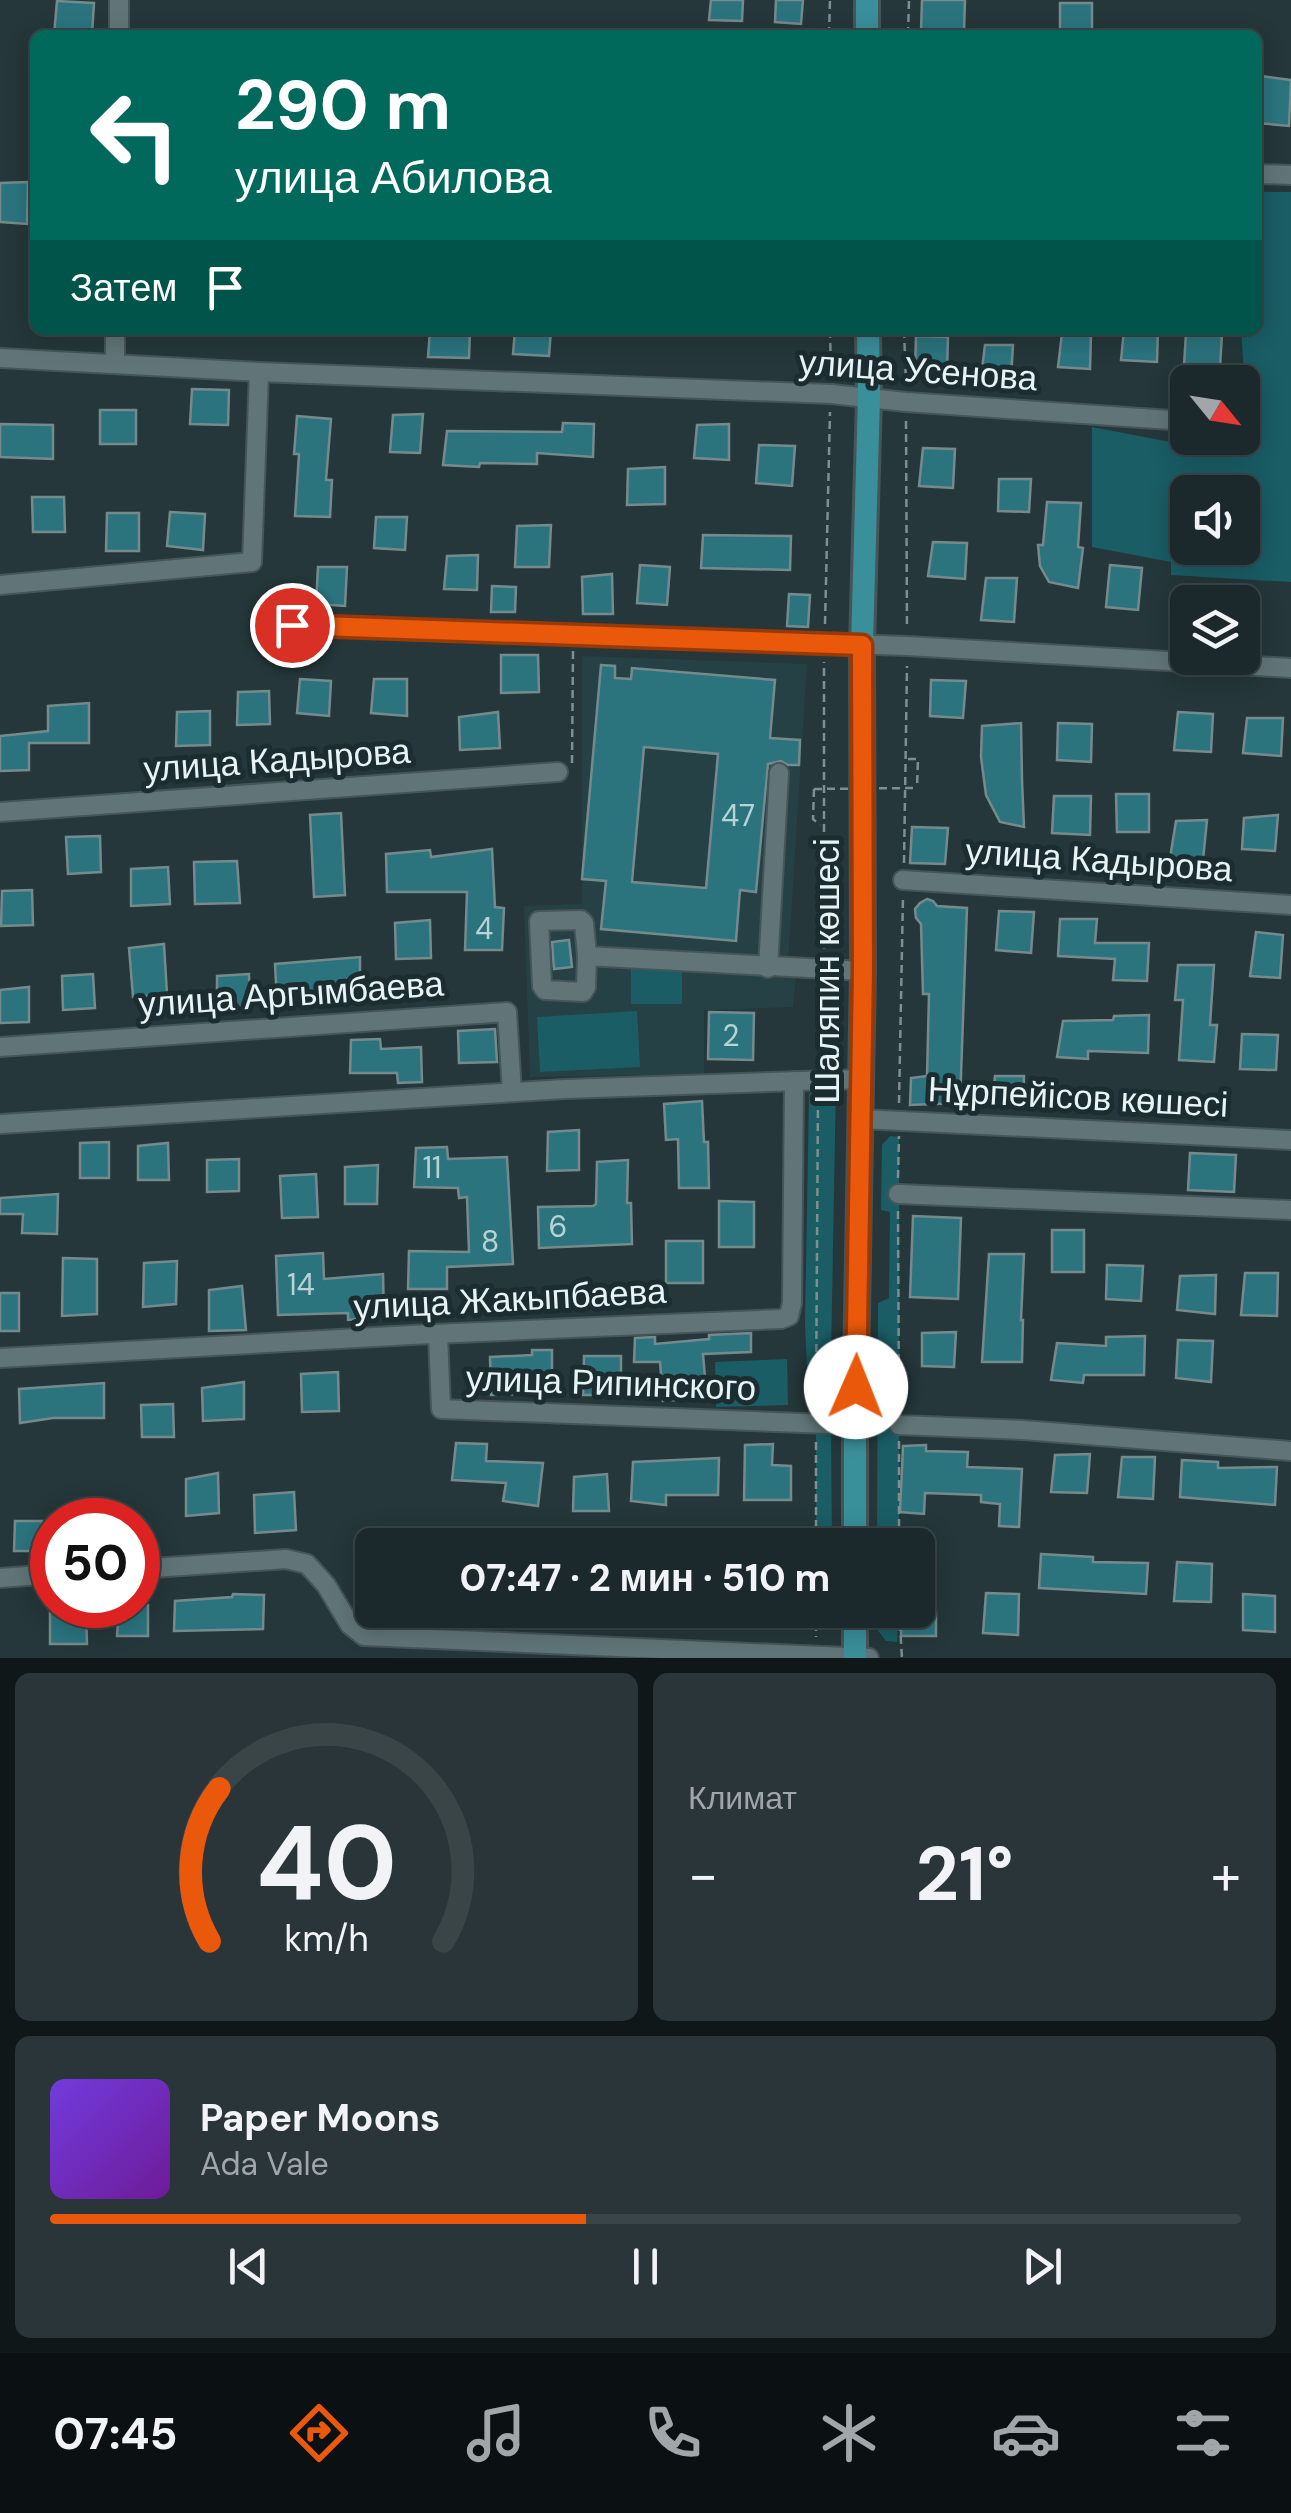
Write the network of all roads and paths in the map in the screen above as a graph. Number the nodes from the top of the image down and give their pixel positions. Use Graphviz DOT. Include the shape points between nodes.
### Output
graph roads {
  1 [pos="119,0"];
  2 [pos="830,0"];
  3 [pos="867,0"];
  4 [pos="909,0"];
  5 [pos="118,30"];
  6 [pos="829,30"];
  7 [pos="867,30"];
  8 [pos="908,30"];
  9 [pos="1262,174"];
  10 [pos="1291,175"];
  11 [pos="115,335"];
  12 [pos="830,335"];
  13 [pos="868,335"];
  14 [pos="904,335"];
  15 [pos="0,358"];
  16 [pos="114,364"];
  17 [pos="259,372"];
  18 [pos="831,394"];
  19 [pos="869,398"];
  20 [pos="906,402"];
  21 [pos="1170,420"];
  22 [pos="0,585"];
  23 [pos="292,625"];
  24 [pos="572,634"];
  25 [pos="824,643"];
  26 [pos="862,645"];
  27 [pos="907,646"];
  28 [pos="1291,668"];
  29 [pos="906,758"];
  30 [pos="558,772"];
  31 [pos="779,773"];
  32 [pos="0,812"];
  33 [pos="822,826"];
  34 [pos="903,880"];
  35 [pos="1291,905"];
  36 [pos="587,956"];
  37 [pos="768,968"];
  38 [pos="824,970"];
  39 [pos="863,971"];
  40 [pos="0,1047"];
  41 [pos="862,1079"];
  42 [pos="794,1081"];
  43 [pos="818,1081"];
  44 [pos="512,1092"];
  45 [pos="861,1119"];
  46 [pos="0,1124"];
  47 [pos="1291,1140"];
  48 [pos="898,1194"];
  49 [pos="1291,1210"];
  50 [pos="438,1334"];
  51 [pos="0,1358"];
  52 [pos="816,1424"];
  53 [pos="899,1425"];
  54 [pos="855,1426"];
  55 [pos="1291,1451"];
  56 [pos="816,1528"];
  57 [pos="855,1528"];
  58 [pos="160,1568"];
  59 [pos="30,1576"];
  60 [pos="0,1578"];
  61 [pos="816,1628"];
  62 [pos="855,1628"];
  63 [pos="876,1628"];
  64 [pos="899,1629"];
  65 [pos="816,1656"];
  66 [pos="855,1658"];
  67 [pos="869,1658"];
  68 [pos="902,1658"];
  1 -- 5 [label="street"];
  2 -- 6 [label="path"];
  3 -- 7 [label="main road"];
  4 -- 8 [label="path"];
  9 -- 10 [label="street"];
  11 -- 16 [label="street"];
  12 -- 18 [label="path"];
  13 -- 19 [label="main road, Шаляпин көшесі"];
  14 -- 20 [label="path"];
  15 -- 16 [label="street, улица Усенова"];
  16 -- 17 [label="street, улица Усенова"];
  17 -- 18 [label="street, улица Усенова"];
  17 -- 22 [label="street" via="252,562"];
  18 -- 19 [label="street, улица Усенова"];
  18 -- 25 [label="path"];
  19 -- 20 [label="street, улица Усенова"];
  19 -- 26 [label="main road, Шаляпин көшесі"];
  20 -- 21 [label="street, улица Усенова"];
  20 -- 27 [label="path"];
  23 -- 24 [label="street"];
  24 -- 25 [label="street"];
  24 -- 30 [label="path" via="572,765"];
  25 -- 26 [label="street"];
  25 -- 33 [label="path"];
  26 -- 27 [label="street"];
  26 -- 39 [label="main road, Шаляпин көшесі"];
  27 -- 28 [label="street"];
  27 -- 29 [label="path"];
  29 -- 33 [label="path, bridge" via="918,759 918,788 814,789 813,819"];
  29 -- 34 [label="path"];
  30 -- 32 [label="street, улица Кадырова"];
  31 -- 37 [label="street"];
  33 -- 38 [label="path"];
  34 -- 35 [label="street, улица Кадырова"];
  36 -- 36 [label="street" via="581,920 539,920 544,990 583,992"];
  36 -- 37 [label="street"];
  37 -- 38 [label="street"];
  38 -- 39 [label="street"];
  38 -- 43 [label="path"];
  39 -- 41 [label="main road, Шаляпин көшесі"];
  40 -- 44 [label="street, улица Аргымбаева" via="507,1012"];
  41 -- 43 [label="street"];
  41 -- 45 [label="main road, Шаляпин көшесі"];
  42 -- 43 [label="street"];
  42 -- 44 [label="street"];
  42 -- 50 [label="street, улица Жакыпбаева" via="788,1316"];
  43 -- 52 [label="path"];
  44 -- 46 [label="street"];
  45 -- 47 [label="street, Нұрпейісов көшесі"];
  45 -- 54 [label="main road, Шаляпин көшесі"];
  48 -- 49 [label="street"];
  50 -- 51 [label="street, улица Жакыпбаева"];
  50 -- 52 [label="street, улица Рипинского" via="441,1409"];
  52 -- 54 [label="street, улица Рипинского"];
  52 -- 56 [label="path"];
  53 -- 55 [label="street"];
  54 -- 57 [label="main road, Шаляпин көшесі"];
  58 -- 65 [label="street" via="286,1559 307,1564 364,1636"];
  59 -- 60 [label="street"];
  61 -- 65 [label="path"];
  62 -- 66 [label="main road"];
  63 -- 64 [label="path"];
  64 -- 68 [label="path"];
  65 -- 66 [label="street"];
  66 -- 67 [label="street"];
}
